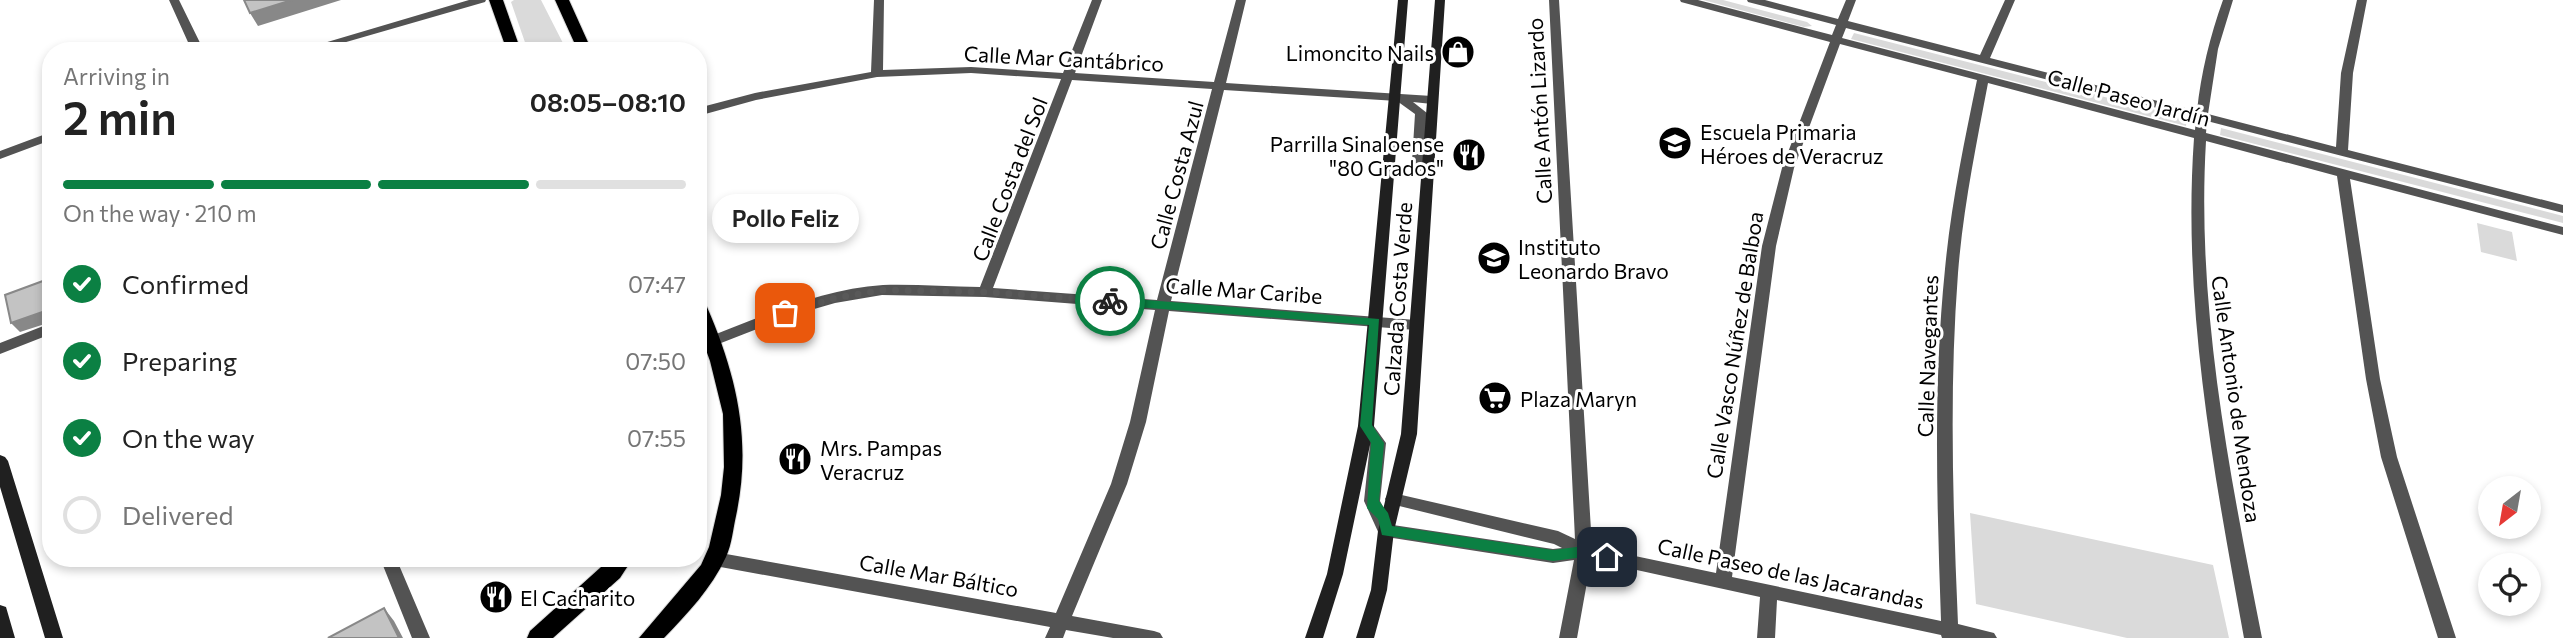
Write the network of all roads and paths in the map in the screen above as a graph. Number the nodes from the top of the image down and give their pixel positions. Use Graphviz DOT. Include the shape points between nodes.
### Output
graph roads {
  1 [pos="174,0"];
  2 [pos="481,0"];
  3 [pos="496,0"];
  4 [pos="562,0"];
  5 [pos="880,0"];
  6 [pos="1097,0"];
  7 [pos="1241,0"];
  8 [pos="1404,0"];
  9 [pos="1440,0"];
  10 [pos="1554,0"];
  11 [pos="1685,0"];
  12 [pos="1752,0"];
  13 [pos="1851,0"];
  14 [pos="2010,0"];
  15 [pos="2228,0"];
  16 [pos="2362,0"];
  17 [pos="1840,24"];
  18 [pos="1834,39"];
  19 [pos="194,42"];
  20 [pos="334,42"];
  21 [pos="511,42"];
  22 [pos="581,42"];
  23 [pos="1984,59"];
  24 [pos="877,74"];
  25 [pos="1069,76"];
  26 [pos="1983,78"];
  27 [pos="1220,87"];
  28 [pos="1396,97"];
  29 [pos="1432,100"];
  30 [pos="707,110"];
  31 [pos="2200,115"];
  32 [pos="2198,135"];
  33 [pos="42,139"];
  34 [pos="2342,151"];
  35 [pos="0,155"];
  36 [pos="1427,170"];
  37 [pos="2343,174"];
  38 [pos="2563,209"];
  39 [pos="2563,231"];
  40 [pos="985,292"];
  41 [pos="1163,305"];
  42 [pos="1375,321"];
  43 [pos="1416,325"];
  44 [pos="42,332"];
  45 [pos="707,343"];
  46 [pos="707,345"];
  47 [pos="0,349"];
  48 [pos="1366,426"];
  49 [pos="0,461"];
  50 [pos="1393,499"];
  51 [pos="1386,531"];
  52 [pos="1584,552"];
  53 [pos="715,559"];
  54 [pos="392,567"];
  55 [pos="617,567"];
  56 [pos="1723,583"];
  57 [pos="1769,593"];
  58 [pos="0,612"];
  59 [pos="1063,620"];
  60 [pos="1950,634"];
  61 [pos="6,638"];
  62 [pos="54,638"];
  63 [pos="421,638"];
  64 [pos="538,638"];
  65 [pos="650,638"];
  66 [pos="1054,638"];
  67 [pos="1154,638"];
  68 [pos="1314,638"];
  69 [pos="1365,638"];
  70 [pos="1567,638"];
  71 [pos="1766,638"];
  72 [pos="1988,638"];
  73 [pos="2253,638"];
  74 [pos="2448,638"];
  1 -- 19 [label="street"];
  2 -- 20 [label="street"];
  3 -- 21 [label="main road"];
  4 -- 22 [label="main road"];
  5 -- 24 [label="street"];
  6 -- 25 [label="street, Calle Costa del Sol"];
  7 -- 27 [label="street, Calle Costa Azul"];
  8 -- 28 [label="main road, Calzada Costa Verde"];
  9 -- 29 [label="main road, Calzada Costa Verde"];
  10 -- 52 [label="street, Calle Antón Lizardo"];
  11 -- 18 [label="street, Calle Paseo Jardín"];
  12 -- 17 [label="street, Calle Paseo Jardín"];
  13 -- 17 [label="street, Calle Vasco Núñez de Balboa"];
  14 -- 23 [label="street"];
  15 -- 31 [label="street, Calle Antonio de Mendoza"];
  16 -- 34 [label="street" via="2347,73"];
  17 -- 18 [label="street, Calle Vasco Núñez de Balboa"];
  17 -- 23 [label="street, Calle Paseo Jardín"];
  18 -- 26 [label="street, Calle Paseo Jardín"];
  18 -- 56 [label="street, Calle Vasco Núñez de Balboa" via="1788,168 1769,246"];
  23 -- 31 [label="street, Calle Paseo Jardín"];
  24 -- 25 [label="street, Calle Mar Cantábrico" via="971,70"];
  24 -- 30 [label="street, Calle Mar Cantábrico"];
  25 -- 27 [label="street, Calle Mar Cantábrico"];
  25 -- 40 [label="street, Calle Costa del Sol"];
  26 -- 32 [label="street, Calle Paseo Jardín"];
  26 -- 60 [label="street, Calle Navegantes" via="1957,218 1948,321 1945,421"];
  27 -- 28 [label="street, Calle Mar Cantábrico"];
  27 -- 41 [label="street, Calle Costa Azul"];
  28 -- 29 [label="street, Calle Mar Cantábrico"];
  28 -- 36 [label="street" via="1421,113 1418,162"];
  28 -- 42 [label="main road, Calzada Costa Verde"];
  29 -- 36 [label="main road, Calzada Costa Verde"];
  31 -- 32 [label="street, Calle Antonio de Mendoza"];
  31 -- 34 [label="street, Calle Paseo Jardín"];
  32 -- 37 [label="street, Calle Paseo Jardín"];
  32 -- 73 [label="street, Calle Antonio de Mendoza" via="2198,265 2206,357 2219,456"];
  33 -- 35 [label="street"];
  34 -- 38 [label="street, Calle Paseo Jardín"];
  36 -- 43 [label="main road, Calzada Costa Verde"];
  37 -- 39 [label="street, Calle Paseo Jardín"];
  37 -- 74 [label="street" via="2389,457"];
  40 -- 41 [label="street, Calle Mar Caribe"];
  40 -- 45 [label="street, Calle Mar Caribe" via="883,290 835,298"];
  41 -- 42 [label="street, Calle Mar Caribe"];
  41 -- 59 [label="street, Calle Costa Azul" via="1138,422 1119,484"];
  42 -- 43 [label="street, Calle Mar Caribe"];
  42 -- 48 [label="main road, Calzada Costa Verde"];
  43 -- 50 [label="main road, Calzada Costa Verde" via="1409,434"];
  44 -- 47 [label="street"];
  46 -- 53 [label="main road" via="729,391 737,443 732,496"];
  48 -- 51 [label="street" via="1378,443 1372,501 1384,517"];
  48 -- 68 [label="main road, Calzada Costa Verde" via="1335,574"];
  49 -- 62 [label="main road"];
  50 -- 51 [label="main road, Calzada Costa Verde"];
  50 -- 52 [label="street, Calle Paseo de las Jacarandas" via="1558,538"];
  51 -- 52 [label="street, Calle Paseo de las Jacarandas" via="1553,556"];
  51 -- 69 [label="main road, Calzada Costa Verde" via="1379,590"];
  52 -- 56 [label="street, Calle Paseo de las Jacarandas"];
  52 -- 70 [label="street, Calle Antón Lizardo"];
  53 -- 59 [label="street, Calle Mar Báltico"];
  53 -- 65 [label="main road" via="685,602"];
  54 -- 63 [label="street"];
  55 -- 64 [label="main road"];
  56 -- 57 [label="street, Calle Paseo de las Jacarandas"];
  57 -- 60 [label="street, Calle Paseo de las Jacarandas"];
  57 -- 71 [label="street"];
  58 -- 61 [label="main road"];
  59 -- 66 [label="street, Calle Costa Azul"];
  59 -- 67 [label="street, Calle Mar Báltico"];
  60 -- 72 [label="street, Calle Paseo de las Jacarandas"];
}
